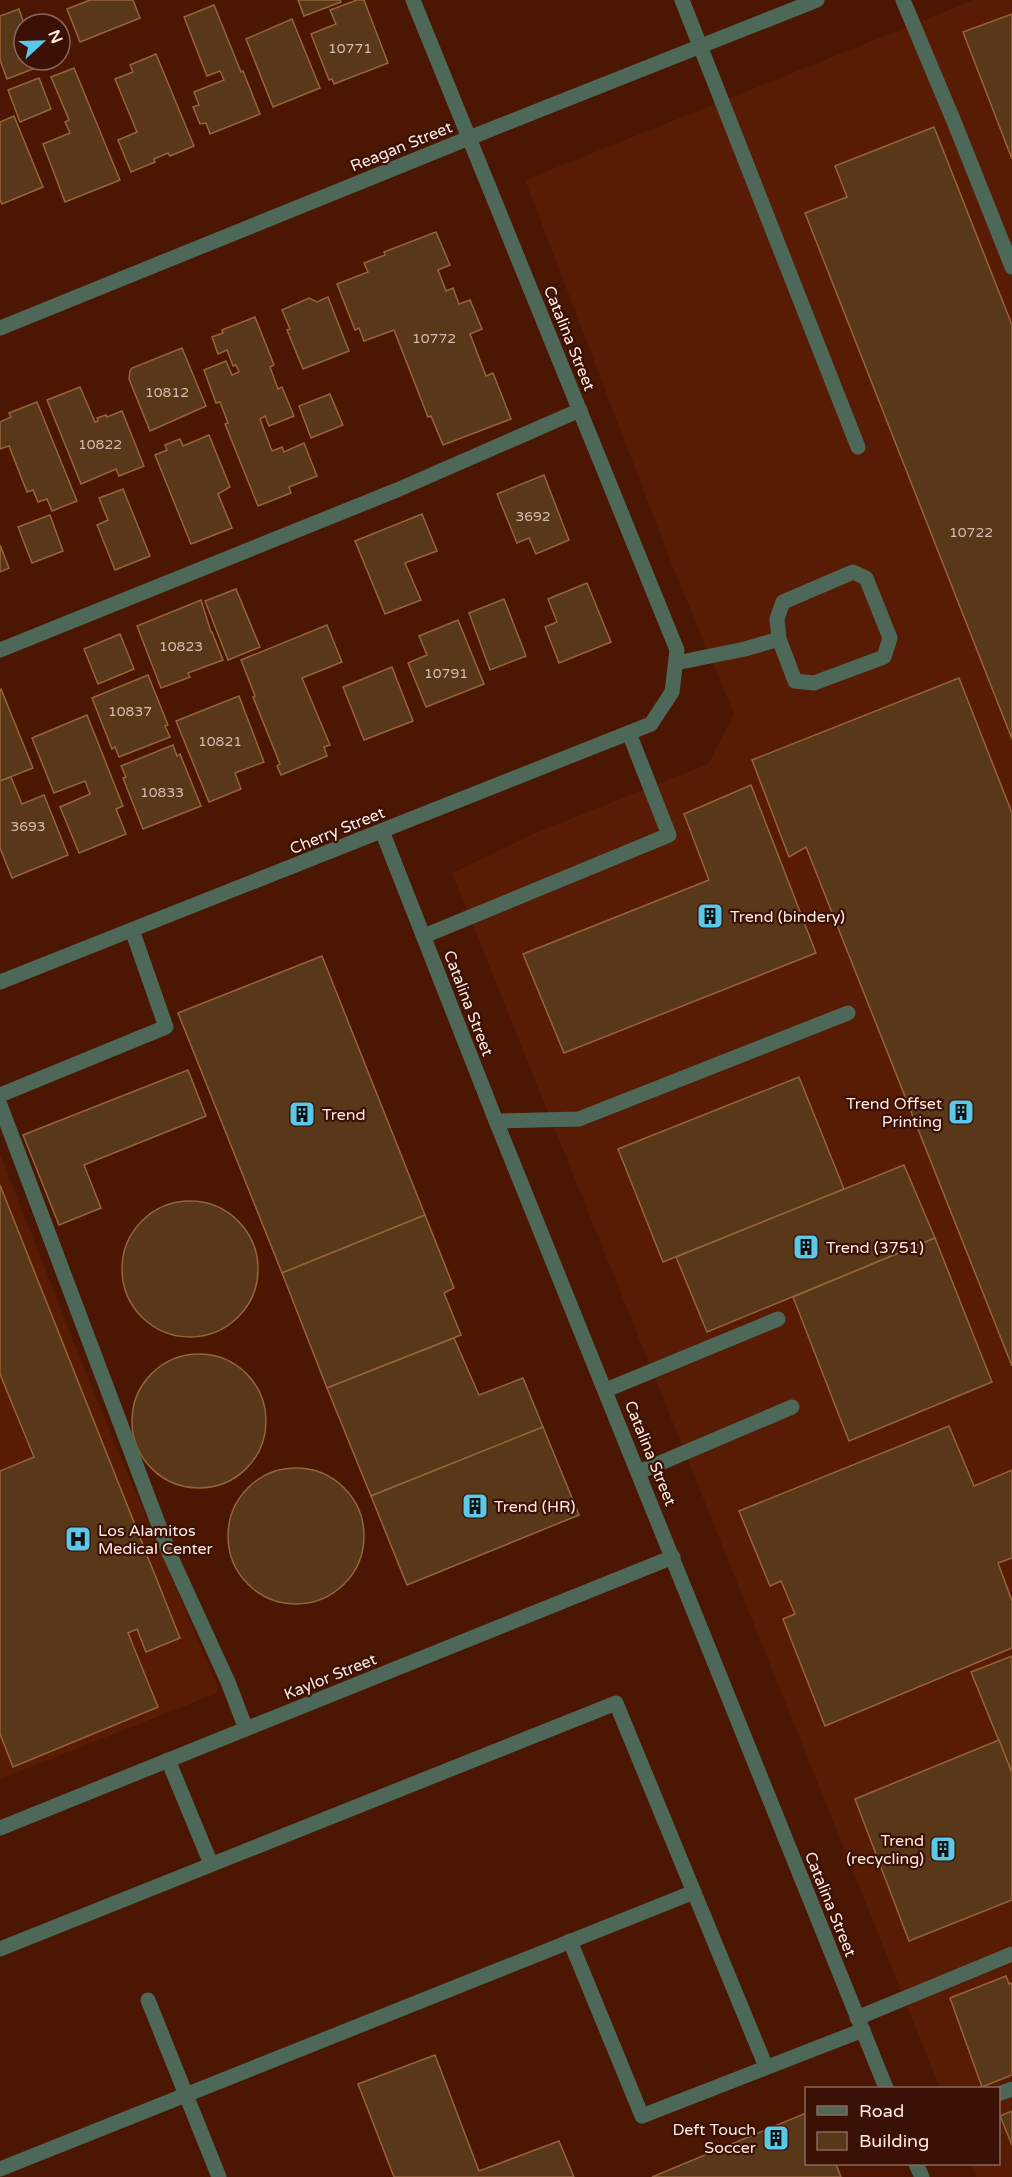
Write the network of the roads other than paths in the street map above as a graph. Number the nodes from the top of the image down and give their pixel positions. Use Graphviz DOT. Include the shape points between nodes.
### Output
graph roads {
  1 [pos="413,0"];
  2 [pos="682,0"];
  3 [pos="817,0"];
  4 [pos="903,0"];
  5 [pos="700,47"];
  6 [pos="469,138"];
  7 [pos="1012,267"];
  8 [pos="0,328"];
  9 [pos="580,410"];
  10 [pos="858,447"];
  11 [pos="779,639"];
  12 [pos="0,650"];
  13 [pos="676,663"];
  14 [pos="672,692"];
  15 [pos="629,733"];
  16 [pos="382,831"];
  17 [pos="132,930"];
  18 [pos="424,936"];
  19 [pos="0,982"];
  20 [pos="848,1013"];
  21 [pos="0,1095"];
  22 [pos="0,1105"];
  23 [pos="496,1121"];
  24 [pos="778,1319"];
  25 [pos="606,1390"];
  26 [pos="792,1407"];
  27 [pos="639,1472"];
  28 [pos="673,1557"];
  29 [pos="246,1729"];
  30 [pos="168,1760"];
  31 [pos="0,1828"];
  32 [pos="211,1864"];
  33 [pos="694,1892"];
  34 [pos="570,1941"];
  35 [pos="0,1948"];
  36 [pos="1012,1954"];
  37 [pos="148,2000"];
  38 [pos="860,2024"];
  39 [pos="766,2067"];
  40 [pos="886,2087"];
  41 [pos="186,2094"];
  42 [pos="0,2169"];
  43 [pos="219,2177"];
  1 -- 6 [label="street, Catalina Street"];
  2 -- 5 [label="street"];
  3 -- 5 [label="street, Reagan Street"];
  4 -- 7 [label="street"];
  5 -- 6 [label="street, Reagan Street"];
  5 -- 10 [label="street"];
  6 -- 8 [label="street, Reagan Street"];
  6 -- 9 [label="street, Catalina Street"];
  9 -- 12 [label="street" via="397,490"];
  9 -- 13 [label="street, Catalina Street" via="677,650"];
  11 -- 11 [label="street" via="795,681 814,682 884,657 890,638 866,578 853,572 783,602 777,619"];
  11 -- 13 [label="street"];
  13 -- 14 [label="street, Catalina Street"];
  14 -- 15 [label="street, Cherry Street" via="651,724"];
  15 -- 16 [label="street, Cherry Street"];
  15 -- 18 [label="street" via="669,835"];
  16 -- 17 [label="street, Cherry Street"];
  16 -- 18 [label="street, Catalina Street"];
  17 -- 19 [label="street, Cherry Street"];
  17 -- 21 [label="street" via="166,1027"];
  18 -- 23 [label="street, Catalina Street"];
  20 -- 23 [label="street" via="579,1119"];
  22 -- 29 [label="street" via="170,1555"];
  23 -- 25 [label="street, Catalina Street"];
  24 -- 25 [label="street"];
  25 -- 27 [label="street, Catalina Street"];
  26 -- 27 [label="street"];
  27 -- 28 [label="street, Catalina Street"];
  28 -- 29 [label="street, Kaylor Street"];
  28 -- 38 [label="street, Catalina Street"];
  29 -- 30 [label="street, Kaylor Street"];
  30 -- 31 [label="street, Kaylor Street"];
  30 -- 32 [label="street"];
  32 -- 33 [label="street" via="616,1703"];
  32 -- 35 [label="street"];
  33 -- 34 [label="street"];
  33 -- 39 [label="street"];
  34 -- 39 [label="street" via="642,2116"];
  34 -- 41 [label="street"];
  36 -- 38 [label="street"];
  37 -- 41 [label="street"];
  38 -- 39 [label="street"];
  38 -- 40 [label="street, Catalina Street"];
  41 -- 42 [label="street"];
  41 -- 43 [label="street"];
}
